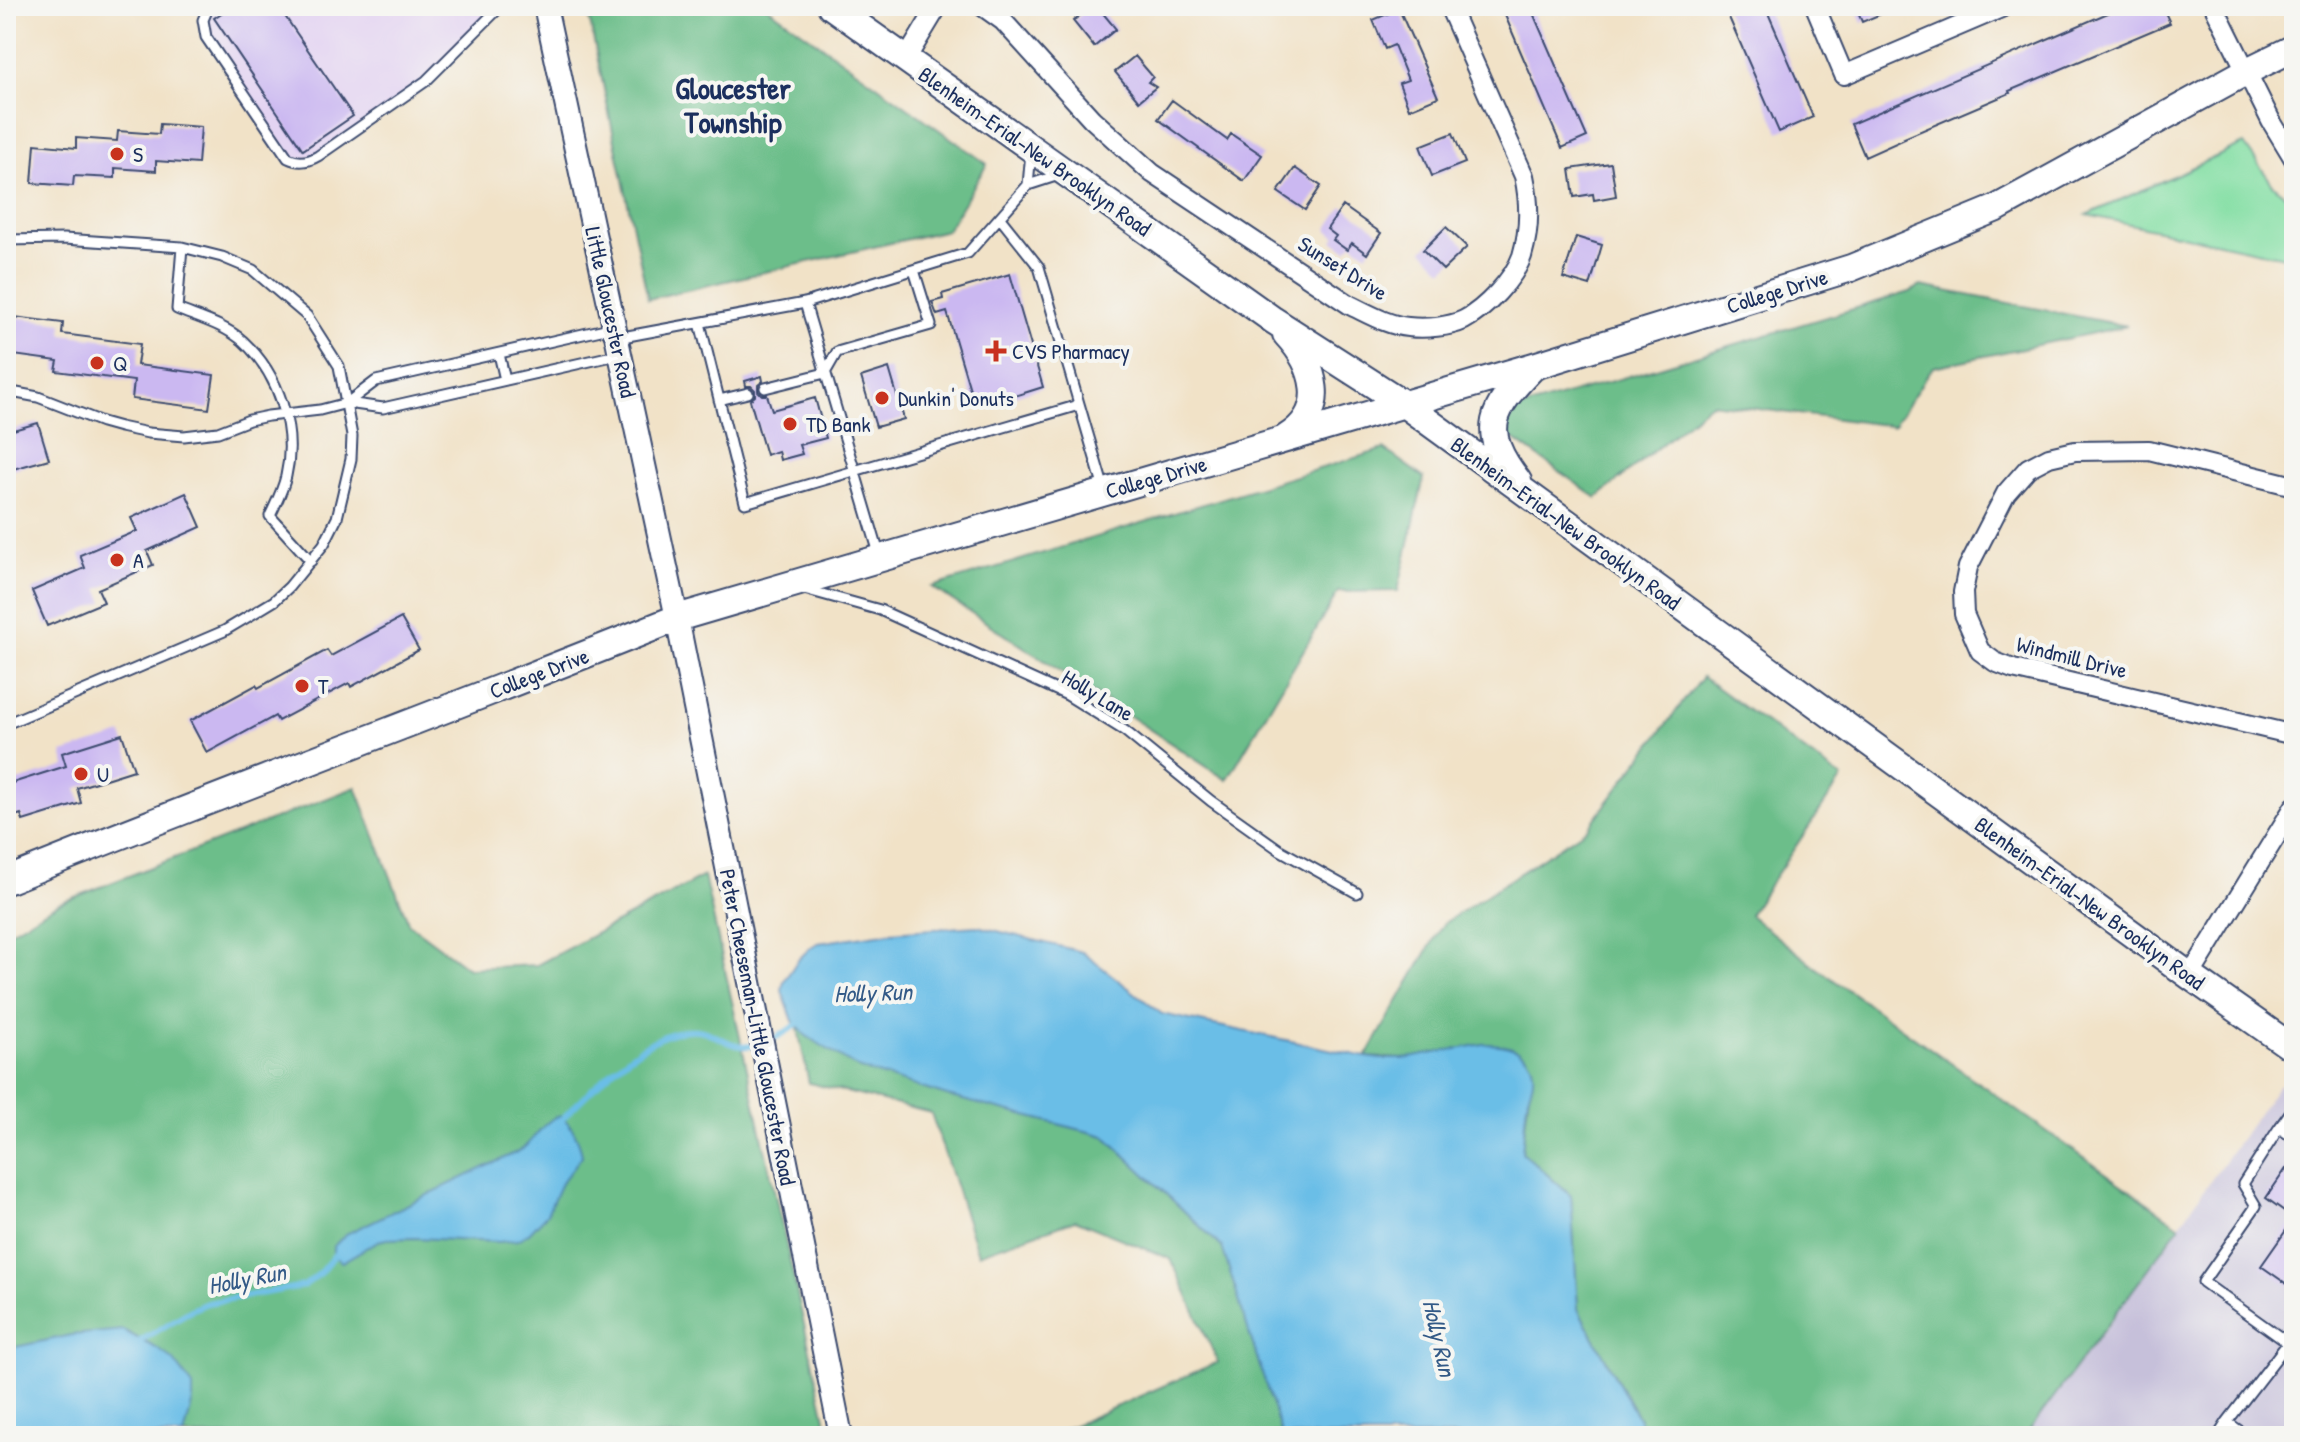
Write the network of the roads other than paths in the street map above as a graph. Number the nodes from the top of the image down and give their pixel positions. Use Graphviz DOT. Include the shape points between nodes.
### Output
graph roads {
  1 [pos="209,6"];
  2 [pos="509,6"];
  3 [pos="545,6"];
  4 [pos="831,6"];
  5 [pos="938,6"];
  6 [pos="982,6"];
  7 [pos="1449,6"];
  8 [pos="1815,6"];
  9 [pos="2006,6"];
  10 [pos="2214,6"];
  11 [pos="2294,48"];
  12 [pos="906,59"];
  13 [pos="2247,71"];
  14 [pos="1031,148"];
  15 [pos="2294,159"];
  16 [pos="1065,172"];
  17 [pos="1028,185"];
  18 [pos="1000,218"];
  19 [pos="6,240"];
  20 [pos="182,247"];
  21 [pos="914,270"];
  22 [pos="805,303"];
  23 [pos="1273,320"];
  24 [pos="700,323"];
  25 [pos="618,340"];
  26 [pos="499,354"];
  27 [pos="1534,366"];
  28 [pos="825,373"];
  29 [pos="505,380"];
  30 [pos="765,388"];
  31 [pos="6,391"];
  32 [pos="748,393"];
  33 [pos="719,400"];
  34 [pos="347,403"];
  35 [pos="1404,404"];
  36 [pos="1079,405"];
  37 [pos="285,414"];
  38 [pos="1280,441"];
  39 [pos="854,471"];
  40 [pos="2294,486"];
  41 [pos="1105,492"];
  42 [pos="1546,509"];
  43 [pos="880,558"];
  44 [pos="311,561"];
  45 [pos="789,585"];
  46 [pos="677,618"];
  47 [pos="6,724"];
  48 [pos="2294,735"];
  49 [pos="2294,807"];
  50 [pos="6,881"];
  51 [pos="1357,893"];
  52 [pos="2190,976"];
  53 [pos="2294,1049"];
  54 [pos="2294,1107"];
  55 [pos="2279,1128"];
  56 [pos="2294,1138"];
  57 [pos="2291,1339"];
  58 [pos="2227,1422"];
  59 [pos="841,1436"];
  60 [pos="2218,1436"];
  61 [pos="2247,1436"];
  1 -- 2 [label="lane" via="203,20 206,37 288,158 303,161 426,81 498,9"];
  3 -- 25 [label="street, Little Gloucester Road"];
  4 -- 12 [label="main road, Blenheim-Erial-New Brooklyn Road"];
  5 -- 12 [label="street"];
  6 -- 7 [label="street, Sunset Drive" via="1003,21 1092,119 1152,173 1350,305 1386,322 1433,327 1463,320 1493,298 1521,256 1529,217 1524,176"];
  8 -- 9 [label="street" via="1844,75"];
  10 -- 13 [label="street"];
  11 -- 13 [label="main road, College Drive"];
  12 -- 14 [label="main road, Blenheim-Erial-New Brooklyn Road"];
  13 -- 15 [label="street"];
  13 -- 27 [label="main road, College Drive" via="1997,208 1881,256"];
  14 -- 16 [label="main road, Blenheim-Erial-New Brooklyn Road"];
  14 -- 17 [label="lane"];
  16 -- 17 [label="lane"];
  16 -- 23 [label="main road, Blenheim-Erial-New Brooklyn Road"];
  17 -- 18 [label="lane"];
  18 -- 21 [label="lane" via="968,253"];
  18 -- 36 [label="lane" via="1039,267"];
  19 -- 20 [label="lane"];
  20 -- 34 [label="lane" via="253,270 307,316 339,366"];
  20 -- 37 [label="lane" via="177,309 242,340 273,380"];
  21 -- 22 [label="lane"];
  21 -- 28 [label="lane" via="931,325 837,352"];
  22 -- 24 [label="lane"];
  22 -- 28 [label="lane"];
  23 -- 35 [label="main road, Blenheim-Erial-New Brooklyn Road"];
  23 -- 38 [label="main road" via="1299,351 1315,389 1305,422"];
  24 -- 25 [label="lane"];
  24 -- 33 [label="lane"];
  25 -- 26 [label="lane"];
  25 -- 29 [label="lane"];
  25 -- 46 [label="street, Little Gloucester Road"];
  26 -- 29 [label="lane"];
  26 -- 34 [label="lane" via="376,381"];
  27 -- 35 [label="main road, College Drive"];
  27 -- 42 [label="main road" via="1500,404 1494,422 1498,447 1510,470"];
  28 -- 30 [label="lane"];
  28 -- 39 [label="lane"];
  29 -- 34 [label="lane" via="383,408"];
  31 -- 37 [label="lane" via="47,400 102,422 163,434 218,432"];
  32 -- 33 [label="lane"];
  33 -- 39 [label="lane" via="745,503"];
  34 -- 37 [label="lane"];
  34 -- 44 [label="lane" via="351,459 337,518"];
  35 -- 38 [label="main road, College Drive"];
  35 -- 42 [label="main road, Blenheim-Erial-New Brooklyn Road"];
  36 -- 39 [label="lane"];
  36 -- 41 [label="lane"];
  37 -- 44 [label="lane" via="286,477 270,516"];
  38 -- 41 [label="main road, College Drive"];
  39 -- 43 [label="lane"];
  40 -- 48 [label="street, Windmill Drive" via="2149,450 2075,451 2049,457 2028,468 2006,493 1968,567 1963,592 1964,614 1980,651 1995,662"];
  41 -- 43 [label="main road, College Drive"];
  42 -- 52 [label="main road, Blenheim-Erial-New Brooklyn Road"];
  43 -- 45 [label="main road, College Drive"];
  44 -- 47 [label="lane" via="274,601 224,631"];
  45 -- 46 [label="main road, College Drive"];
  45 -- 51 [label="lane, Holly Lane" via="880,610 1067,695 1125,731 1280,850"];
  46 -- 50 [label="main road, College Drive"];
  46 -- 59 [label="street, Peter Cheeseman-Little Gloucester Road"];
  49 -- 52 [label="street"];
  52 -- 53 [label="main road, Blenheim-Erial-New Brooklyn Road"];
  54 -- 55 [label="lane"];
  55 -- 56 [label="lane"];
  55 -- 57 [label="lane" via="2243,1184 2256,1206 2203,1282"];
  57 -- 58 [label="lane"];
  58 -- 60 [label="lane"];
  58 -- 61 [label="lane"];
}
